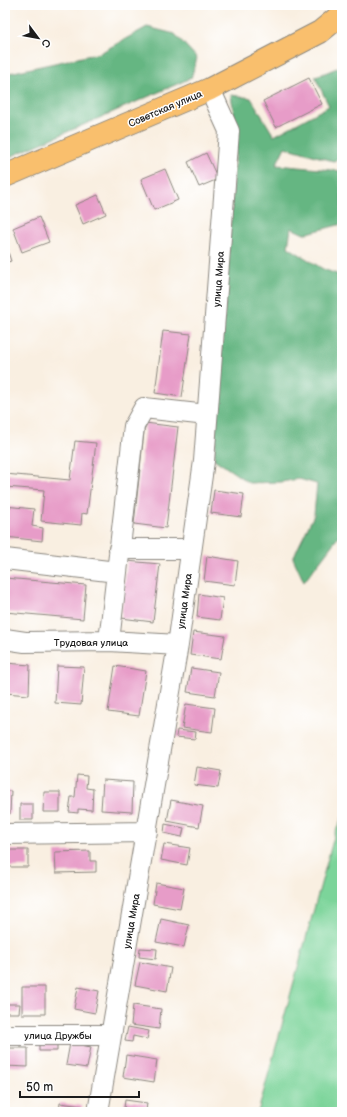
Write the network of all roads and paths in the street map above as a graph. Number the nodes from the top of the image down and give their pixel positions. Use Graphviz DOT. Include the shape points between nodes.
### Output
graph roads {
  1 [pos="342,14"];
  2 [pos="210,89"];
  3 [pos="5,176"];
  4 [pos="207,415"];
  5 [pos="191,548"];
  6 [pos="119,549"];
  7 [pos="5,559"];
  8 [pos="117,572"];
  9 [pos="5,639"];
  10 [pos="109,641"];
  11 [pos="178,645"];
  12 [pos="147,832"];
  13 [pos="5,834"];
  14 [pos="5,1035"];
  15 [pos="111,1035"];
  16 [pos="98,1112"];
  1 -- 2 [label="main road, Советская улица" via="320,32"];
  2 -- 3 [label="main road, Советская улица"];
  2 -- 4 [label="street, улица Мира" via="229,131"];
  4 -- 5 [label="street, улица Мира" via="204,460"];
  4 -- 6 [label="street" via="144,408 134,426"];
  5 -- 6 [label="street"];
  5 -- 11 [label="street, улица Мира"];
  6 -- 8 [label="street"];
  7 -- 8 [label="street"];
  8 -- 10 [label="street"];
  9 -- 10 [label="street, Трудовая улица" via="25,642"];
  10 -- 11 [label="street, Трудовая улица"];
  11 -- 12 [label="street, улица Мира"];
  12 -- 13 [label="street"];
  12 -- 15 [label="street, улица Мира"];
  14 -- 15 [label="street, улица Дружбы"];
  15 -- 16 [label="street, улица Мира"];
}
